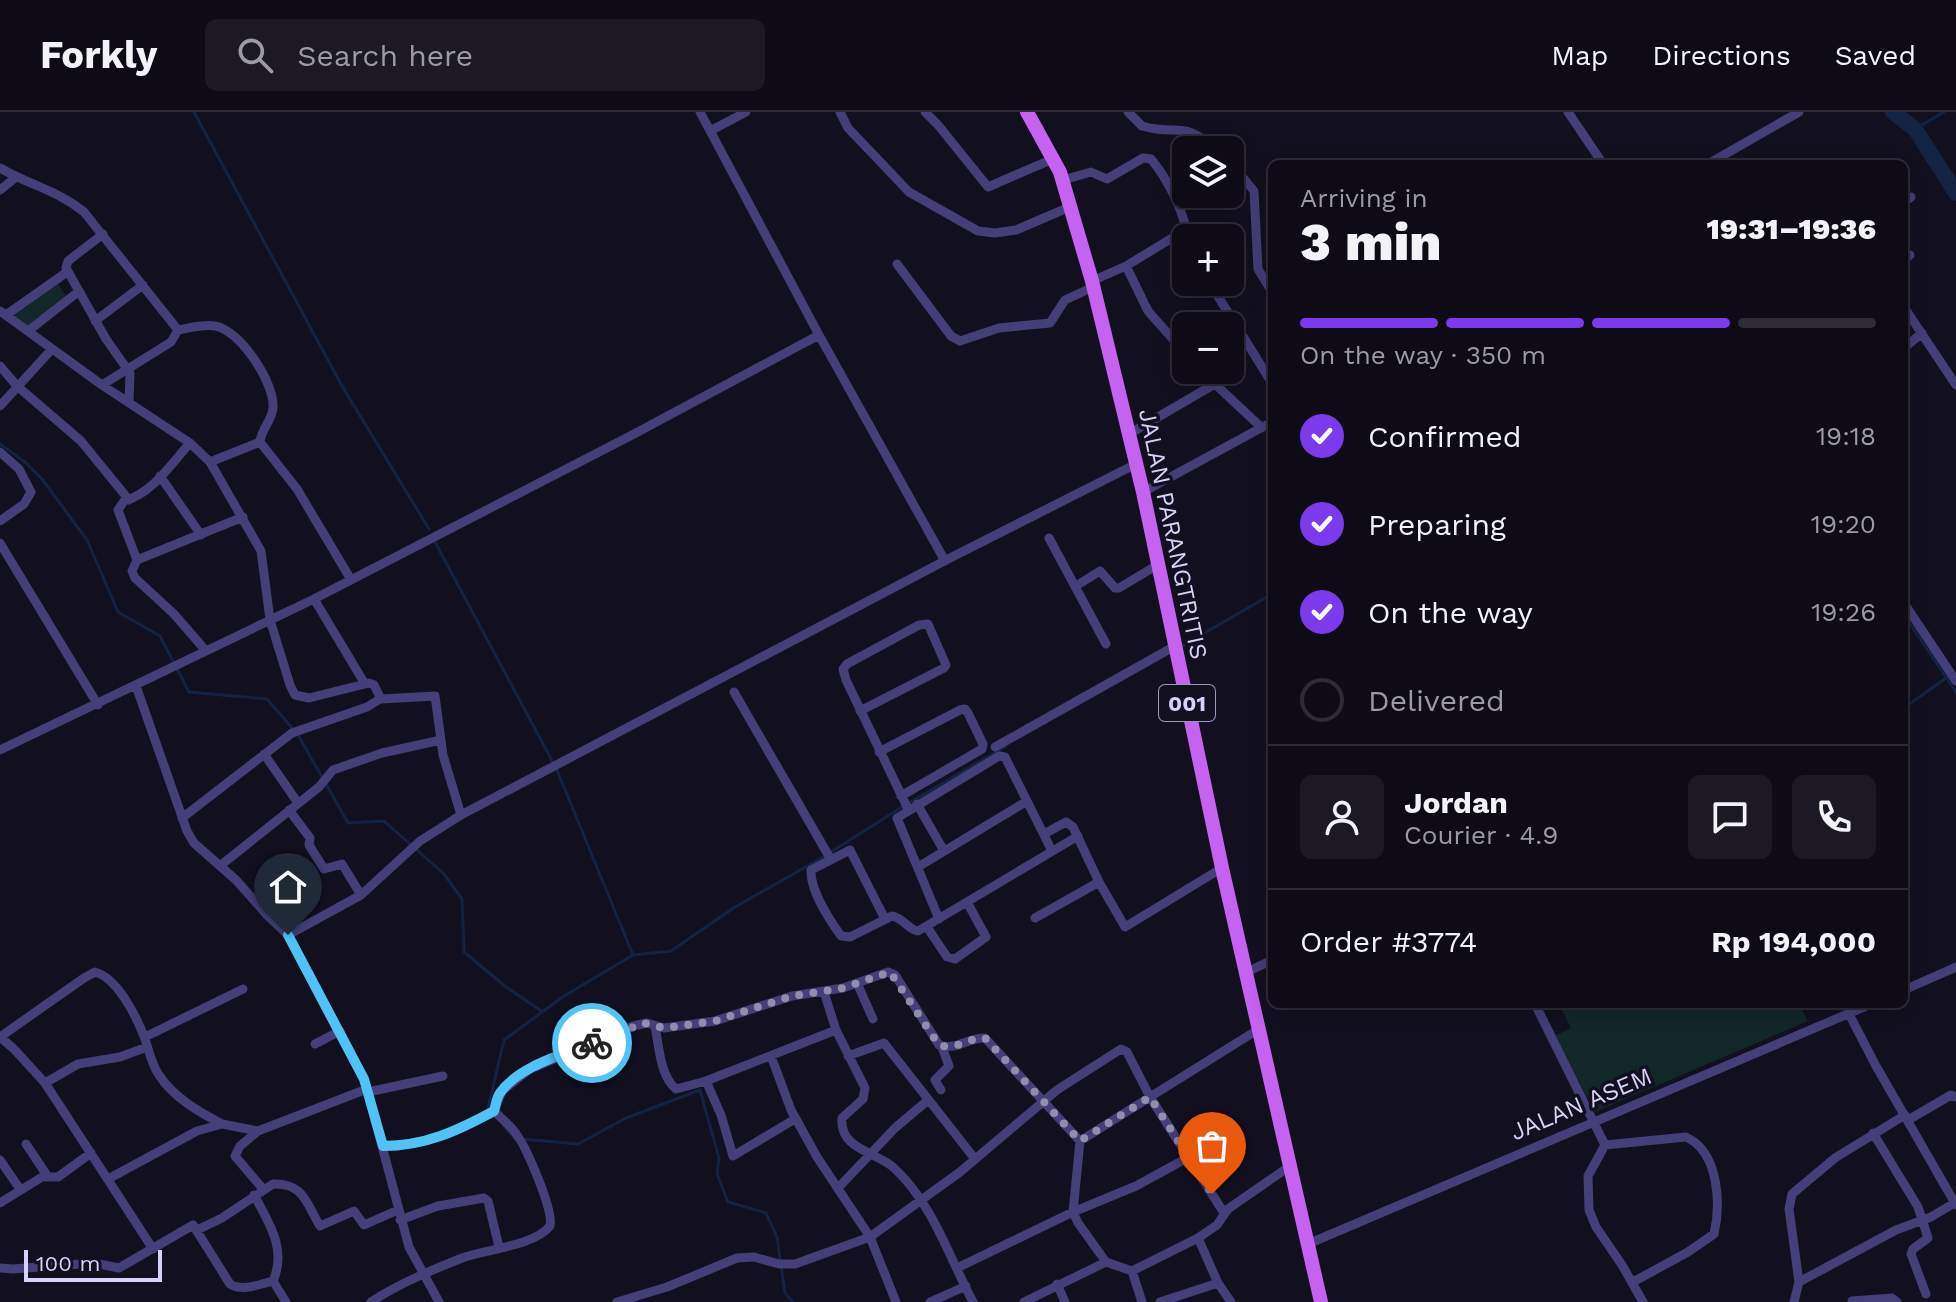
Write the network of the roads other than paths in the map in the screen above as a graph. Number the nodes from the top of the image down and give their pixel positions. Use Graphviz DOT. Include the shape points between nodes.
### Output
graph roads {
  1 [pos="700,112"];
  2 [pos="746,112"];
  3 [pos="840,112"];
  4 [pos="925,112"];
  5 [pos="1027,112"];
  6 [pos="1128,112"];
  7 [pos="1568,112"];
  8 [pos="1799,112"];
  9 [pos="1784,115"];
  10 [pos="710,131"];
  11 [pos="1198,136"];
  12 [pos="1055,158"];
  13 [pos="1600,160"];
  14 [pos="1714,160"];
  15 [pos="0,168"];
  16 [pos="16,177"];
  17 [pos="1244,179"];
  18 [pos="1063,180"];
  19 [pos="0,190"];
  20 [pos="1072,206"];
  21 [pos="1183,224"];
  22 [pos="103,234"];
  23 [pos="1172,242"];
  24 [pos="897,264"];
  25 [pos="1126,266"];
  26 [pos="67,272"];
  27 [pos="1092,284"];
  28 [pos="143,285"];
  29 [pos="1268,285"];
  30 [pos="78,292"];
  31 [pos="1218,296"];
  32 [pos="3,313"];
  33 [pos="1908,313"];
  34 [pos="95,321"];
  35 [pos="178,330"];
  36 [pos="28,331"];
  37 [pos="1922,333"];
  38 [pos="819,335"];
  39 [pos="1172,338"];
  40 [pos="1908,345"];
  41 [pos="52,349"];
  42 [pos="0,366"];
  43 [pos="126,368"];
  44 [pos="1268,377"];
  45 [pos="102,385"];
  46 [pos="1213,385"];
  47 [pos="1956,385"];
  48 [pos="17,386"];
  49 [pos="129,402"];
  50 [pos="0,406"];
  51 [pos="1268,424"];
  52 [pos="1262,428"];
  53 [pos="1129,434"];
  54 [pos="260,442"];
  55 [pos="190,443"];
  56 [pos="0,452"];
  57 [pos="210,462"];
  58 [pos="1136,464"];
  59 [pos="160,476"];
  60 [pos="1143,492"];
  61 [pos="129,500"];
  62 [pos="243,517"];
  63 [pos="0,521"];
  64 [pos="201,535"];
  65 [pos="1049,538"];
  66 [pos="0,543"];
  67 [pos="137,560"];
  68 [pos="945,561"];
  69 [pos="1159,564"];
  70 [pos="350,578"];
  71 [pos="1076,586"];
  72 [pos="314,599"];
  73 [pos="1908,609"];
  74 [pos="270,620"];
  75 [pos="1106,644"];
  76 [pos="1175,646"];
  77 [pos="206,651"];
  78 [pos="1955,676"];
  79 [pos="365,684"];
  80 [pos="136,686"];
  81 [pos="734,692"];
  82 [pos="380,699"];
  83 [pos="98,705"];
  84 [pos="860,711"];
  85 [pos="441,740"];
  86 [pos="995,747"];
  87 [pos="0,750"];
  88 [pos="879,752"];
  89 [pos="264,754"];
  90 [pos="1027,801"];
  91 [pos="298,803"];
  92 [pos="907,803"];
  93 [pos="289,810"];
  94 [pos="461,815"];
  95 [pos="182,818"];
  96 [pos="1044,834"];
  97 [pos="1078,836"];
  98 [pos="944,851"];
  99 [pos="1052,851"];
  100 [pos="828,854"];
  101 [pos="221,865"];
  102 [pos="918,867"];
  103 [pos="1222,868"];
  104 [pos="1099,882"];
  105 [pos="361,895"];
  106 [pos="967,902"];
  107 [pos="1035,918"];
  108 [pos="885,919"];
  109 [pos="939,919"];
  110 [pos="927,927"];
  111 [pos="288,935"];
  112 [pos="1268,962"];
  113 [pos="1956,967"];
  114 [pos="1247,972"];
  115 [pos="857,983"];
  116 [pos="1908,988"];
  117 [pos="243,989"];
  118 [pos="824,992"];
  119 [pos="1537,1008"];
  120 [pos="1862,1008"];
  121 [pos="1849,1014"];
  122 [pos="873,1019"];
  123 [pos="655,1026"];
  124 [pos="1259,1029"];
  125 [pos="836,1030"];
  126 [pos="340,1031"];
  127 [pos="0,1037"];
  128 [pos="146,1042"];
  129 [pos="315,1044"];
  130 [pos="942,1047"];
  131 [pos="771,1056"];
  132 [pos="848,1056"];
  133 [pos="443,1076"];
  134 [pos="706,1081"];
  135 [pos="45,1083"];
  136 [pos="368,1090"];
  137 [pos="941,1090"];
  138 [pos="1150,1097"];
  139 [pos="1956,1097"];
  140 [pos="927,1101"];
  141 [pos="1042,1101"];
  142 [pos="492,1113"];
  143 [pos="1906,1118"];
  144 [pos="795,1119"];
  145 [pos="1592,1121"];
  146 [pos="222,1124"];
  147 [pos="258,1131"];
  148 [pos="1873,1133"];
  149 [pos="1080,1141"];
  150 [pos="26,1144"];
  151 [pos="1605,1145"];
  152 [pos="383,1146"];
  153 [pos="91,1153"];
  154 [pos="868,1155"];
  155 [pos="1189,1157"];
  156 [pos="975,1159"];
  157 [pos="0,1160"];
  158 [pos="1290,1166"];
  159 [pos="48,1177"];
  160 [pos="108,1179"];
  161 [pos="839,1187"];
  162 [pos="20,1189"];
  163 [pos="258,1192"];
  164 [pos="920,1201"];
  165 [pos="0,1203"];
  166 [pos="1956,1203"];
  167 [pos="1073,1212"];
  168 [pos="1224,1213"];
  169 [pos="399,1215"];
  170 [pos="1924,1220"];
  171 [pos="197,1230"];
  172 [pos="870,1237"];
  173 [pos="1198,1238"];
  174 [pos="1308,1244"];
  175 [pos="499,1247"];
  176 [pos="153,1249"];
  177 [pos="1106,1262"];
  178 [pos="0,1268"];
  179 [pos="957,1268"];
  180 [pos="1132,1271"];
  181 [pos="424,1275"];
  182 [pos="273,1281"];
  183 [pos="1633,1282"];
  184 [pos="1799,1282"];
  185 [pos="1218,1283"];
  186 [pos="1057,1284"];
  187 [pos="966,1286"];
  188 [pos="1926,1294"];
  189 [pos="1318,1301"];
  190 [pos="1852,1301"];
  191 [pos="286,1302"];
  192 [pos="371,1302"];
  193 [pos="439,1302"];
  194 [pos="617,1302"];
  195 [pos="896,1302"];
  196 [pos="930,1302"];
  197 [pos="973,1302"];
  198 [pos="1024,1302"];
  199 [pos="1065,1302"];
  200 [pos="1142,1302"];
  201 [pos="1160,1302"];
  202 [pos="1231,1302"];
  203 [pos="1643,1302"];
  204 [pos="1794,1302"];
  205 [pos="1897,1302"];
  1 -- 10 [label="street"];
  2 -- 10 [label="street"];
  3 -- 20 [label="street" via="848,128 909,192 978,231 1016,230"];
  4 -- 12 [label="street" via="986,187"];
  5 -- 12 [label="main road, JALAN PARANGTRITIS / 001"];
  6 -- 11 [label="street" via="1149,128 1188,129"];
  7 -- 13 [label="street"];
  8 -- 9 [label="street"];
  9 -- 14 [label="street"];
  10 -- 38 [label="street"];
  12 -- 18 [label="main road, JALAN PARANGTRITIS / 001"];
  15 -- 16 [label="street"];
  16 -- 19 [label="street"];
  16 -- 22 [label="street" via="66,197"];
  17 -- 29 [label="street" via="1254,191 1258,269"];
  18 -- 20 [label="main road, JALAN PARANGTRITIS / 001"];
  18 -- 21 [label="street" via="1091,172 1107,179 1143,158 1151,159"];
  20 -- 27 [label="main road, JALAN PARANGTRITIS / 001"];
  22 -- 26 [label="street" via="68,261"];
  22 -- 28 [label="street"];
  23 -- 25 [label="street"];
  24 -- 27 [label="street" via="960,341 999,328 1050,323 1065,300"];
  25 -- 27 [label="street"];
  25 -- 39 [label="street" via="1148,311"];
  26 -- 30 [label="street"];
  26 -- 32 [label="street"];
  27 -- 53 [label="main road, JALAN PARANGTRITIS / 001"];
  28 -- 34 [label="street"];
  28 -- 35 [label="street"];
  30 -- 34 [label="street"];
  30 -- 36 [label="street"];
  31 -- 44 [label="street"];
  32 -- 36 [label="street"];
  33 -- 37 [label="street"];
  34 -- 43 [label="street"];
  35 -- 43 [label="street" via="171,342"];
  35 -- 54 [label="street" via="224,329 256,362 271,389 273,406"];
  36 -- 41 [label="street"];
  37 -- 40 [label="street"];
  37 -- 47 [label="street"];
  38 -- 68 [label="street"];
  38 -- 70 [label="street"];
  41 -- 45 [label="street"];
  41 -- 48 [label="street"];
  42 -- 48 [label="street"];
  43 -- 45 [label="street"];
  43 -- 49 [label="street"];
  45 -- 49 [label="street"];
  46 -- 52 [label="street"];
  46 -- 53 [label="street"];
  48 -- 50 [label="street"];
  48 -- 61 [label="street" via="81,441"];
  49 -- 55 [label="street"];
  51 -- 52 [label="street"];
  52 -- 60 [label="street"];
  53 -- 58 [label="main road, JALAN PARANGTRITIS / 001"];
  54 -- 57 [label="street"];
  54 -- 70 [label="street" via="297,489"];
  55 -- 57 [label="street"];
  55 -- 59 [label="street"];
  56 -- 63 [label="street" via="19,469 31,492"];
  57 -- 62 [label="street"];
  58 -- 60 [label="main road, JALAN PARANGTRITIS / 001"];
  58 -- 68 [label="street"];
  59 -- 61 [label="street"];
  59 -- 64 [label="street"];
  60 -- 69 [label="main road, JALAN PARANGTRITIS / 001"];
  61 -- 67 [label="street" via="118,510"];
  62 -- 64 [label="street"];
  62 -- 74 [label="street" via="261,551"];
  64 -- 67 [label="street"];
  65 -- 71 [label="street"];
  66 -- 83 [label="street"];
  67 -- 77 [label="street" via="132,571 139,584"];
  68 -- 94 [label="street"];
  69 -- 71 [label="street" via="1119,588 1100,571"];
  69 -- 76 [label="main road, JALAN PARANGTRITIS / 001"];
  70 -- 72 [label="street"];
  71 -- 75 [label="street"];
  72 -- 74 [label="street"];
  72 -- 79 [label="street"];
  73 -- 78 [label="street"];
  74 -- 77 [label="street"];
  74 -- 79 [label="street" via="295,695 309,698"];
  76 -- 86 [label="street"];
  76 -- 103 [label="main road, JALAN PARANGTRITIS / 001"];
  77 -- 80 [label="street"];
  79 -- 82 [label="street" via="374,685"];
  80 -- 83 [label="street"];
  80 -- 95 [label="street"];
  81 -- 100 [label="street"];
  82 -- 85 [label="street" via="435,696"];
  82 -- 89 [label="street" via="296,730"];
  83 -- 87 [label="street"];
  84 -- 84 [label="street" via="843,668 928,624 946,666"];
  84 -- 88 [label="street"];
  85 -- 91 [label="street" via="333,770"];
  85 -- 94 [label="street"];
  88 -- 92 [label="street"];
  88 -- 92 [label="street" via="960,710 968,713 982,749"];
  89 -- 91 [label="street"];
  89 -- 95 [label="street"];
  90 -- 92 [label="street" via="1005,757 999,756"];
  90 -- 96 [label="street"];
  90 -- 98 [label="street"];
  91 -- 93 [label="street"];
  92 -- 98 [label="street"];
  92 -- 102 [label="street" via="897,821"];
  93 -- 101 [label="street"];
  93 -- 105 [label="street" via="311,839 309,845 324,869 342,864"];
  94 -- 105 [label="street" via="420,841"];
  95 -- 101 [label="street" via="194,843"];
  96 -- 97 [label="street" via="1066,822"];
  96 -- 99 [label="street"];
  97 -- 99 [label="street"];
  97 -- 104 [label="street"];
  98 -- 102 [label="street"];
  99 -- 106 [label="street"];
  100 -- 108 [label="street" via="851,851"];
  100 -- 108 [label="street" via="810,877 841,936 850,937"];
  101 -- 111 [label="street"];
  102 -- 109 [label="street"];
  103 -- 104 [label="street" via="1128,927"];
  103 -- 114 [label="main road, JALAN PARANGTRITIS / 001"];
  104 -- 107 [label="street"];
  105 -- 111 [label="street"];
  106 -- 109 [label="street"];
  106 -- 110 [label="street" via="986,937 955,959 947,957"];
  108 -- 110 [label="street" via="898,917 915,932"];
  109 -- 110 [label="street"];
  111 -- 126 [label="street"];
  112 -- 114 [label="street"];
  113 -- 116 [label="street"];
  114 -- 124 [label="main road, JALAN PARANGTRITIS / 001"];
  115 -- 118 [label="street"];
  115 -- 122 [label="street"];
  115 -- 130 [label="street" via="893,974"];
  117 -- 128 [label="street"];
  118 -- 123 [label="street" via="792,996 705,1023"];
  118 -- 125 [label="street"];
  119 -- 145 [label="street"];
  120 -- 121 [label="street, JALAN ASEM"];
  121 -- 143 [label="street"];
  121 -- 145 [label="street, JALAN ASEM"];
  123 -- 134 [label="street" via="671,1086"];
  123 -- 142 [label="street" via="633,1026 530,1069 502,1091"];
  124 -- 138 [label="street"];
  124 -- 158 [label="main road, JALAN PARANGTRITIS / 001"];
  125 -- 131 [label="street"];
  125 -- 132 [label="street"];
  126 -- 129 [label="street"];
  126 -- 136 [label="street"];
  127 -- 128 [label="street" via="95,972 105,975 118,992"];
  127 -- 135 [label="street"];
  128 -- 135 [label="street" via="120,1057 78,1064"];
  128 -- 146 [label="street" via="160,1077 202,1114"];
  130 -- 137 [label="street" via="949,1066 935,1080"];
  130 -- 141 [label="street" via="985,1038"];
  131 -- 134 [label="street"];
  131 -- 144 [label="street"];
  132 -- 140 [label="street" via="884,1043"];
  132 -- 154 [label="street" via="865,1092 841,1124 853,1144"];
  133 -- 136 [label="street"];
  134 -- 144 [label="street" via="733,1156"];
  135 -- 153 [label="street"];
  136 -- 147 [label="street"];
  136 -- 152 [label="street"];
  138 -- 141 [label="street" via="1123,1049"];
  138 -- 149 [label="street"];
  138 -- 155 [label="street"];
  139 -- 143 [label="street"];
  140 -- 154 [label="street"];
  140 -- 156 [label="street"];
  141 -- 149 [label="street"];
  141 -- 156 [label="street"];
  142 -- 152 [label="street" via="431,1141"];
  142 -- 175 [label="street" via="520,1139 551,1221 541,1235"];
  143 -- 148 [label="street"];
  143 -- 166 [label="street"];
  144 -- 161 [label="street"];
  145 -- 151 [label="street"];
  145 -- 174 [label="street, JALAN ASEM"];
  146 -- 147 [label="street"];
  146 -- 160 [label="street" via="197,1131"];
  147 -- 163 [label="street" via="235,1156"];
  148 -- 170 [label="street"];
  148 -- 184 [label="street" via="1792,1194 1789,1209"];
  149 -- 167 [label="street"];
  150 -- 159 [label="street"];
  151 -- 183 [label="street" via="1588,1176 1589,1210"];
  151 -- 183 [label="street" via="1686,1137 1696,1143 1716,1178 1714,1234"];
  152 -- 169 [label="street"];
  153 -- 159 [label="street" via="58,1177"];
  153 -- 160 [label="street"];
  154 -- 161 [label="street"];
  154 -- 164 [label="street" via="892,1167"];
  155 -- 167 [label="street"];
  155 -- 168 [label="street"];
  156 -- 164 [label="street"];
  157 -- 162 [label="street"];
  158 -- 168 [label="street"];
  158 -- 174 [label="main road, JALAN PARANGTRITIS / 001"];
  159 -- 162 [label="street"];
  160 -- 176 [label="street"];
  161 -- 172 [label="street"];
  162 -- 165 [label="street"];
  163 -- 169 [label="street" via="273,1184 293,1187 320,1226 351,1211 364,1225"];
  163 -- 171 [label="street"];
  163 -- 182 [label="street" via="280,1261"];
  164 -- 172 [label="street"];
  164 -- 179 [label="street"];
  166 -- 170 [label="street"];
  167 -- 177 [label="street"];
  167 -- 179 [label="street"];
  168 -- 173 [label="street"];
  169 -- 175 [label="street" via="484,1198"];
  169 -- 181 [label="street"];
  170 -- 184 [label="street"];
  170 -- 188 [label="street" via="1928,1238 1911,1254"];
  171 -- 176 [label="street" via="190,1226"];
  171 -- 182 [label="street" via="235,1288"];
  172 -- 194 [label="street" via="795,1264 737,1258"];
  172 -- 195 [label="street"];
  173 -- 180 [label="street"];
  173 -- 185 [label="street"];
  174 -- 189 [label="main road, JALAN PARANGTRITIS / 001"];
  175 -- 181 [label="street"];
  176 -- 178 [label="street" via="119,1268 94,1263"];
  177 -- 180 [label="street"];
  177 -- 186 [label="street"];
  179 -- 187 [label="street"];
  180 -- 200 [label="street"];
  181 -- 192 [label="street"];
  181 -- 193 [label="street"];
  182 -- 191 [label="street"];
  183 -- 203 [label="street"];
  184 -- 204 [label="street"];
  185 -- 201 [label="street"];
  185 -- 202 [label="street"];
  186 -- 198 [label="street"];
  186 -- 199 [label="street"];
  187 -- 196 [label="street"];
  187 -- 197 [label="street"];
  190 -- 205 [label="street"];
}
